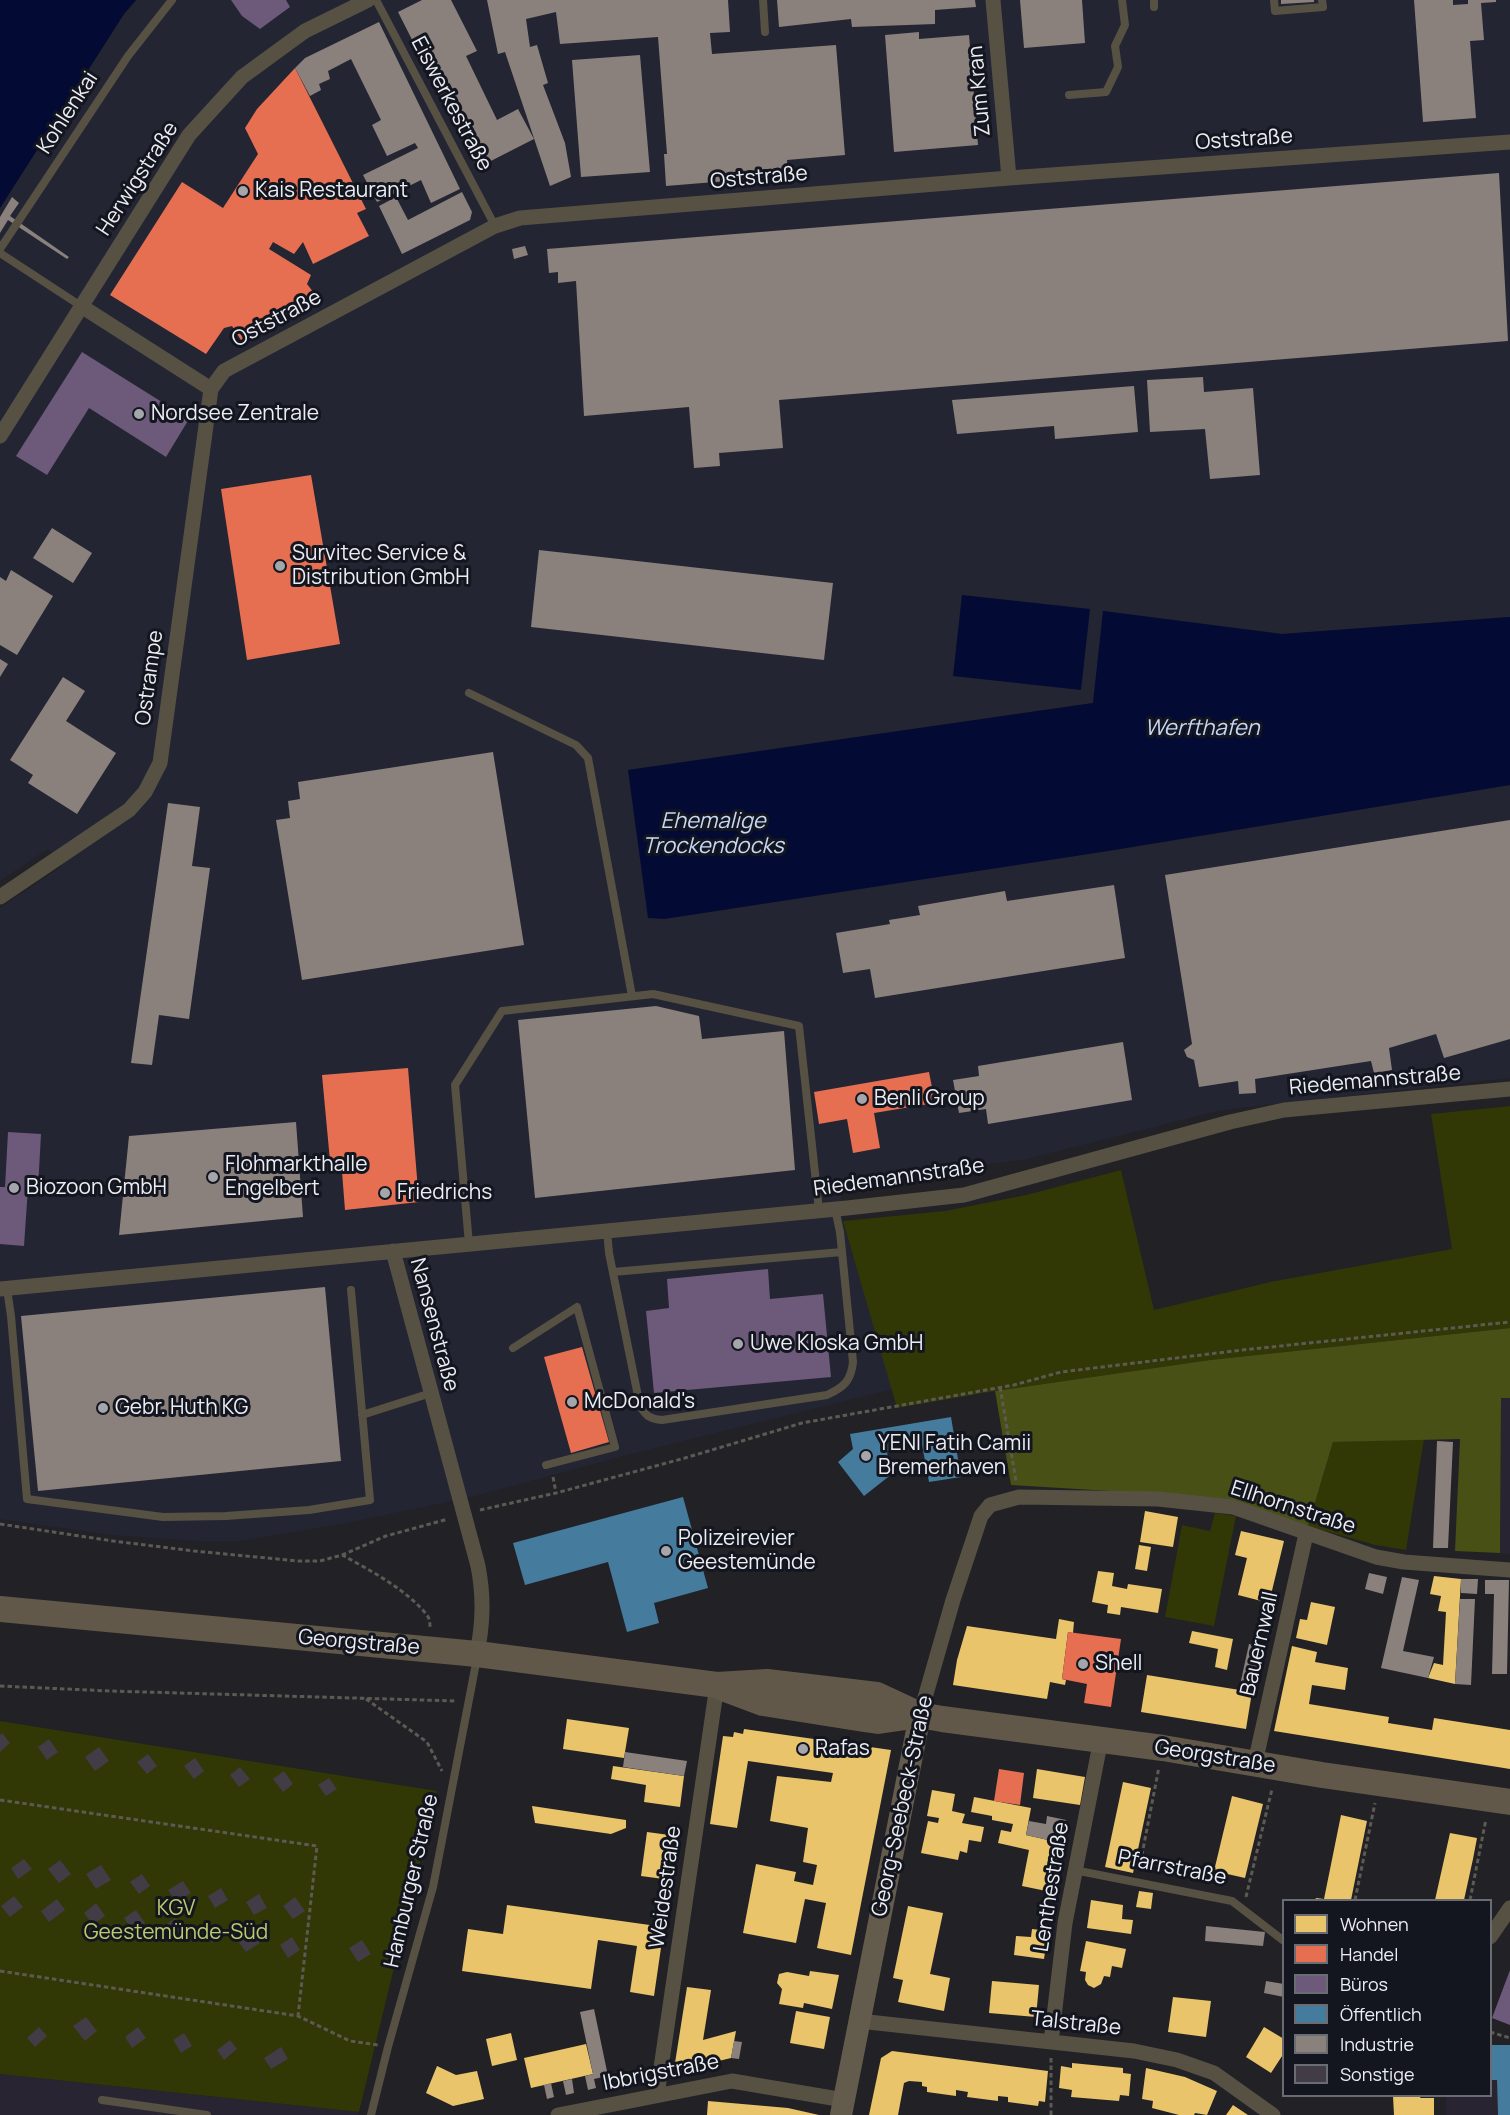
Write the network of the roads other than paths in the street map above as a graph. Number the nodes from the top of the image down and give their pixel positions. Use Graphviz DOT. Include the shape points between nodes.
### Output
graph roads {
  1 [pos="172,0"];
  2 [pos="368,0"];
  3 [pos="376,0"];
  4 [pos="763,0"];
  5 [pos="993,0"];
  6 [pos="1122,0"];
  7 [pos="1274,0"];
  8 [pos="1322,0"];
  9 [pos="765,32"];
  10 [pos="1070,95"];
  11 [pos="1510,142"];
  12 [pos="1009,178"];
  13 [pos="495,226"];
  14 [pos="0,251"];
  15 [pos="81,306"];
  16 [pos="211,389"];
  17 [pos="0,436"];
  18 [pos="470,693"];
  19 [pos="0,897"];
  20 [pos="632,996"];
  21 [pos="1510,1089"];
  22 [pos="835,1209"];
  23 [pos="819,1210"];
  24 [pos="607,1231"];
  25 [pos="469,1244"];
  26 [pos="393,1251"];
  27 [pos="842,1251"];
  28 [pos="613,1272"];
  29 [pos="4,1289"];
  30 [pos="351,1290"];
  31 [pos="513,1348"];
  32 [pos="431,1393"];
  33 [pos="362,1414"];
  34 [pos="548,1465"];
  35 [pos="990,1505"];
  36 [pos="1306,1534"];
  37 [pos="1510,1570"];
  38 [pos="0,1609"];
  39 [pos="477,1654"];
  40 [pos="717,1685"];
  41 [pos="920,1715"];
  42 [pos="1101,1739"];
  43 [pos="1266,1765"];
  44 [pos="1500,1800"];
  45 [pos="1074,1870"];
  46 [pos="1510,1908"];
  47 [pos="1492,1935"];
  48 [pos="1282,1939"];
  49 [pos="860,2021"];
  50 [pos="1051,2042"];
  51 [pos="657,2095"];
  52 [pos="102,2100"];
  53 [pos="842,2108"];
  54 [pos="207,2115"];
  55 [pos="371,2115"];
  56 [pos="558,2115"];
  57 [pos="1273,2115"];
  1 -- 14 [label="lane, Kohlenkai" via="128,56"];
  2 -- 15 [label="street, Herwigstraße" via="305,31 242,77 189,135"];
  3 -- 13 [label="lane, Eiswerkestraße"];
  4 -- 9 [label="lane"];
  5 -- 12 [label="street, Zum Kran"];
  6 -- 10 [label="lane" via="1125,25 1116,46 1118,67 1106,92"];
  7 -- 8 [label="lane" via="1275,11 1323,7"];
  11 -- 12 [label="street, Oststraße"];
  12 -- 13 [label="street, Oststraße" via="520,218"];
  13 -- 16 [label="street, Oststraße" via="224,371"];
  14 -- 15 [label="lane"];
  15 -- 16 [label="street"];
  15 -- 17 [label="street, Herwigstraße"];
  16 -- 19 [label="street, Ostrampe" via="160,763 145,792 129,810"];
  18 -- 20 [label="lane" via="576,745 588,758"];
  20 -- 23 [label="lane" via="653,994 799,1026"];
  20 -- 25 [label="lane" via="502,1011 496,1020 454,1085"];
  21 -- 22 [label="street, Riedemannstraße" via="1284,1110 964,1195"];
  22 -- 23 [label="street, Riedemannstraße"];
  22 -- 27 [label="lane"];
  23 -- 24 [label="street, Riedemannstraße"];
  24 -- 25 [label="street, Riedemannstraße"];
  24 -- 28 [label="lane"];
  25 -- 26 [label="street, Riedemannstraße"];
  26 -- 29 [label="street, Nansenstraße"];
  26 -- 32 [label="street, Nansenstraße"];
  27 -- 28 [label="lane"];
  27 -- 28 [label="lane" via="853,1362 847,1383 826,1395 662,1420 645,1415 640,1406"];
  29 -- 33 [label="lane" via="11,1316 27,1499 164,1517 309,1510 370,1500"];
  30 -- 33 [label="lane"];
  31 -- 34 [label="lane" via="577,1307 615,1447"];
  32 -- 33 [label="lane"];
  32 -- 39 [label="street, Nansenstraße" via="481,1583 483,1623"];
  35 -- 36 [label="street, Ellhornstraße" via="1019,1497 1158,1499 1233,1507"];
  35 -- 41 [label="street, Georg-Seebeck-Straße" via="981,1516"];
  36 -- 37 [label="street, Ellhornstraße" via="1404,1562"];
  36 -- 43 [label="street, Bauernwall"];
  38 -- 39 [label="main road, Georgstraße"];
  39 -- 40 [label="main road, Georgstraße"];
  39 -- 55 [label="lane, Hamburger Straße" via="433,1887"];
  40 -- 41 [label="main road, Georgstraße" via="763,1703 864,1719"];
  40 -- 51 [label="street, Weidestraße"];
  41 -- 42 [label="main road, Georgstraße"];
  41 -- 49 [label="street, Georg-Seebeck-Straße"];
  42 -- 43 [label="main road, Georgstraße"];
  42 -- 45 [label="street, Lenthestraße"];
  43 -- 44 [label="main road, Georgstraße"];
  45 -- 48 [label="lane, Pfarrstraße" via="1232,1901"];
  45 -- 50 [label="street, Lenthestraße"];
  46 -- 47 [label="street"];
  49 -- 50 [label="street, Talstraße"];
  49 -- 53 [label="street, Georg-Seebeck-Straße"];
  50 -- 57 [label="street, Talstraße" via="1177,2060 1214,2073"];
  51 -- 53 [label="street, Ibbrigstraße" via="732,2080"];
  51 -- 56 [label="street, Ibbrigstraße"];
  52 -- 54 [label="lane"];
}
